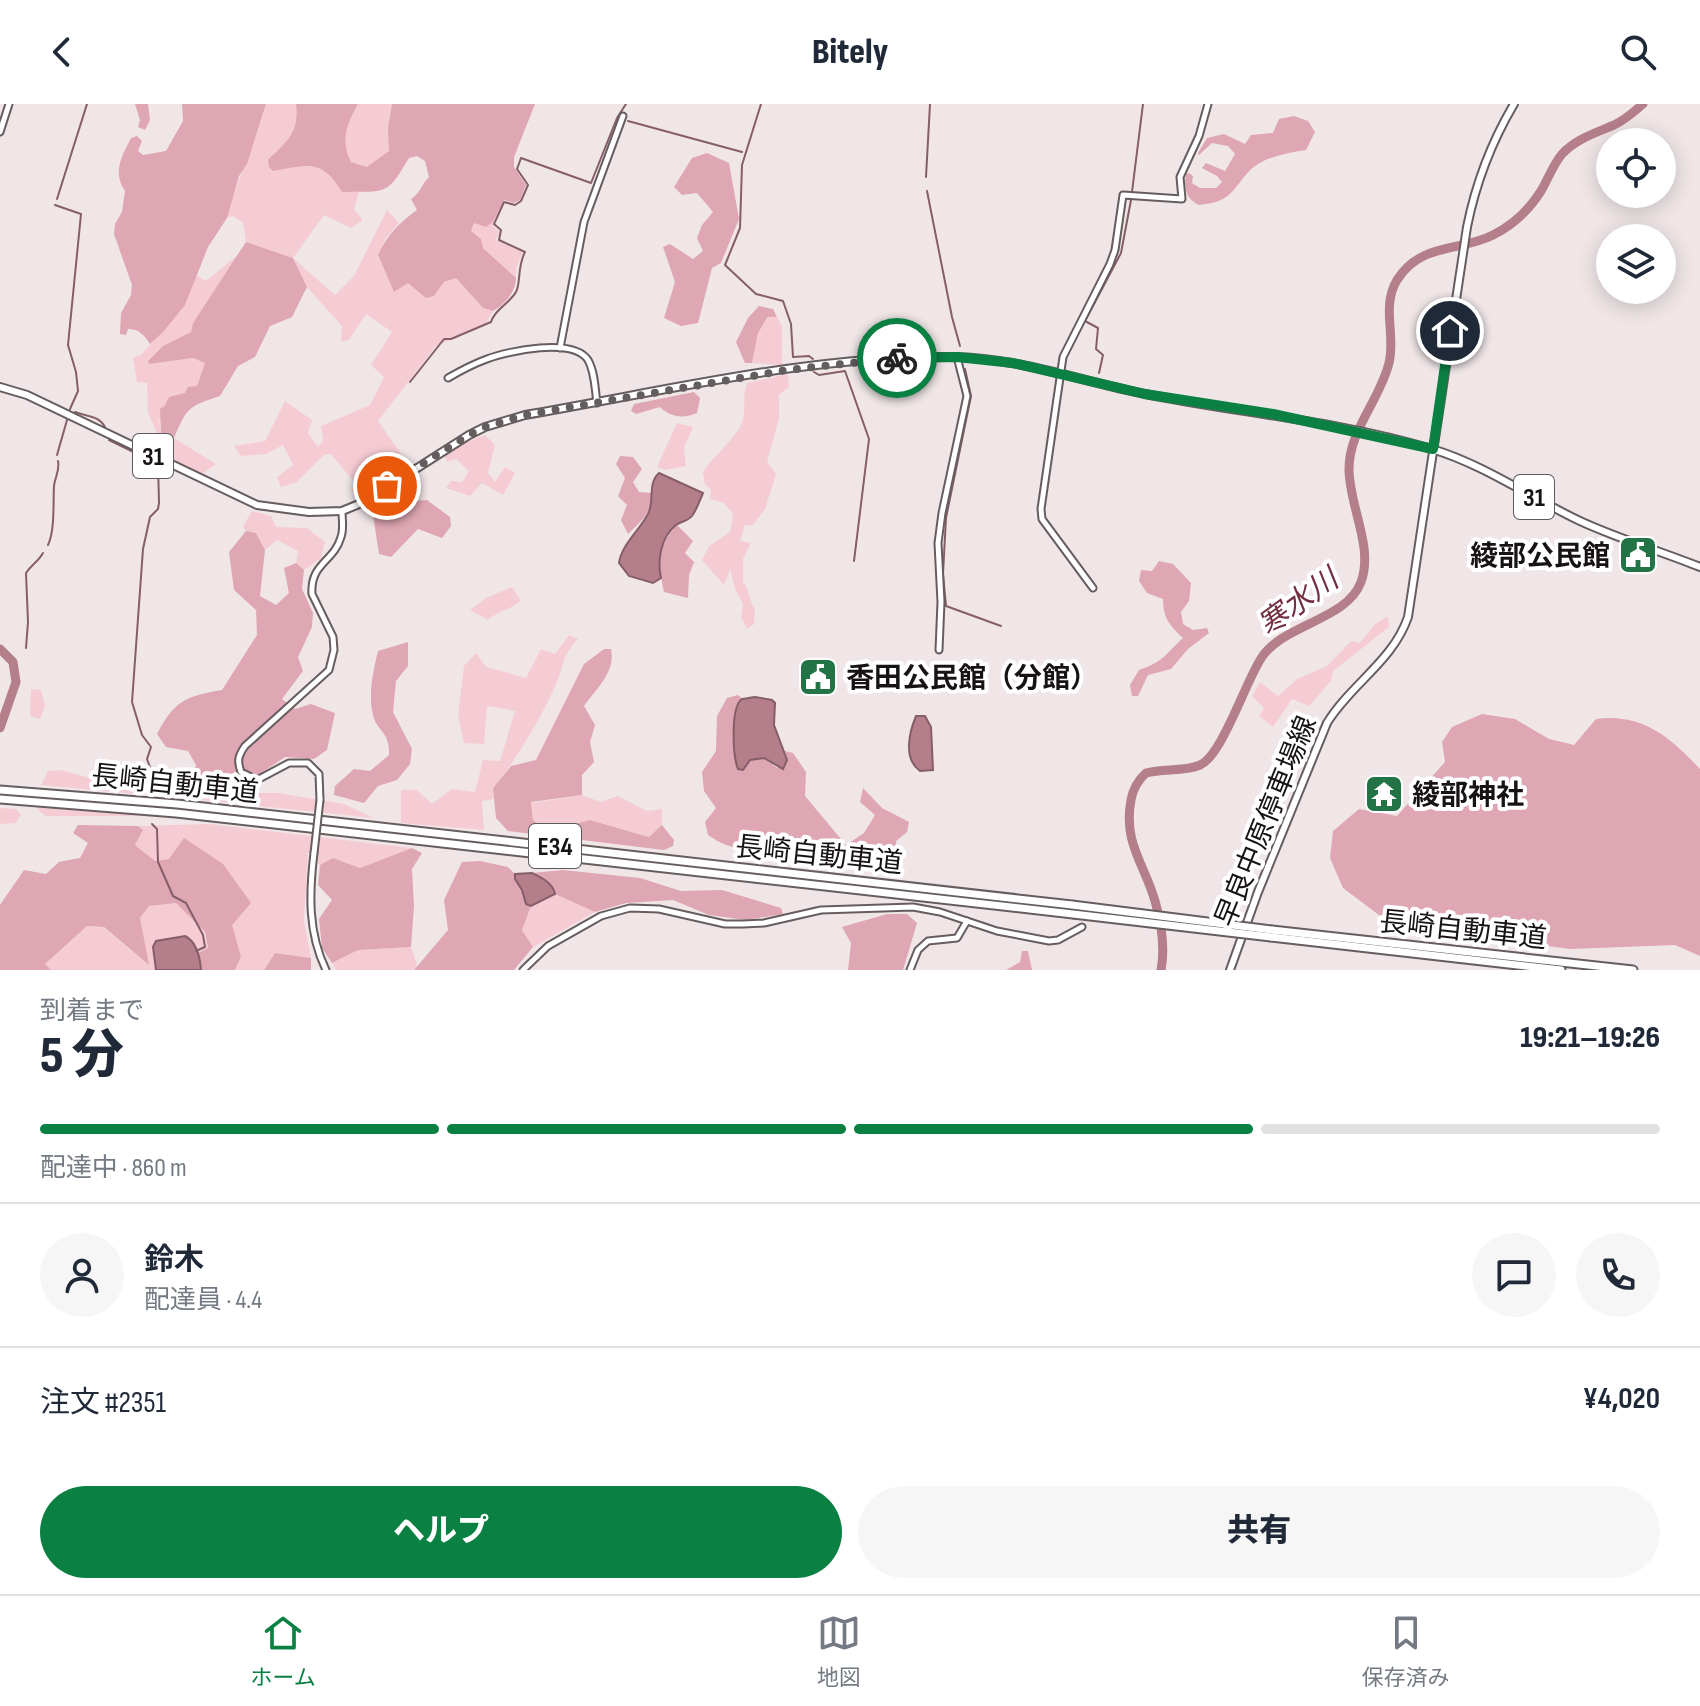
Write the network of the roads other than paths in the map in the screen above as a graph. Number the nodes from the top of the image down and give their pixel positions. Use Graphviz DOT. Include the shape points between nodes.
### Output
graph roads {
  1 [pos="9,104"];
  2 [pos="1208,104"];
  3 [pos="1514,104"];
  4 [pos="623,116"];
  5 [pos="0,132"];
  6 [pos="560,348"];
  7 [pos="957,357"];
  8 [pos="1060,373"];
  9 [pos="448,378"];
  10 [pos="0,387"];
  11 [pos="597,403"];
  12 [pos="1433,449"];
  13 [pos="342,511"];
  14 [pos="1700,567"];
  15 [pos="1093,588"];
  16 [pos="939,650"];
  17 [pos="0,790"];
  18 [pos="0,799"];
  19 [pos="967,921"];
  20 [pos="1082,927"];
  21 [pos="1271,934"];
  22 [pos="326,970"];
  23 [pos="523,970"];
  24 [pos="910,970"];
  25 [pos="1230,970"];
  26 [pos="1561,970"];
  27 [pos="1633,970"];
  1 -- 5 [label="street"];
  2 -- 8 [label="street" via="1180,177 1182,199 1123,195 1115,250 1068,345"];
  3 -- 12 [label="main road, 早良中原停車場線" via="1474,192"];
  4 -- 6 [label="street" via="584,222"];
  6 -- 9 [label="street" via="508,352"];
  6 -- 11 [label="street" via="575,350 588,361"];
  7 -- 8 [label="main road, 31"];
  7 -- 11 [label="main road, 31" via="882,358 787,370"];
  7 -- 16 [label="street" via="967,396 938,543"];
  8 -- 12 [label="main road, 31"];
  8 -- 15 [label="street" via="1042,519"];
  10 -- 13 [label="main road, 31" via="257,505"];
  11 -- 13 [label="main road, 31" via="485,427"];
  12 -- 14 [label="main road, 31" via="1581,521"];
  12 -- 25 [label="main road, 早良中原停車場線" via="1405,626 1389,654 1327,723"];
  13 -- 22 [label="street, bridge" via="342,537 317,568 311,586 333,637 333,660 321,679 245,746 238,763 241,772 257,780 289,763 308,763 321,781 310,889 315,940"];
  17 -- 21 [label="highway, 長崎自動車道 / E34, bridge" via="177,804 1072,905"];
  18 -- 21 [label="highway, 長崎自動車道 / E34, bridge" via="176,813"];
  19 -- 20 [label="street" via="1049,941"];
  19 -- 23 [label="street" via="922,908 889,907 821,910 764,923 725,924 630,908 601,916 548,946"];
  19 -- 24 [label="street" via="957,938 928,941"];
  21 -- 26 [label="highway, 長崎自動車道 / E34"];
  21 -- 27 [label="highway, 長崎自動車道 / E34"];
}
